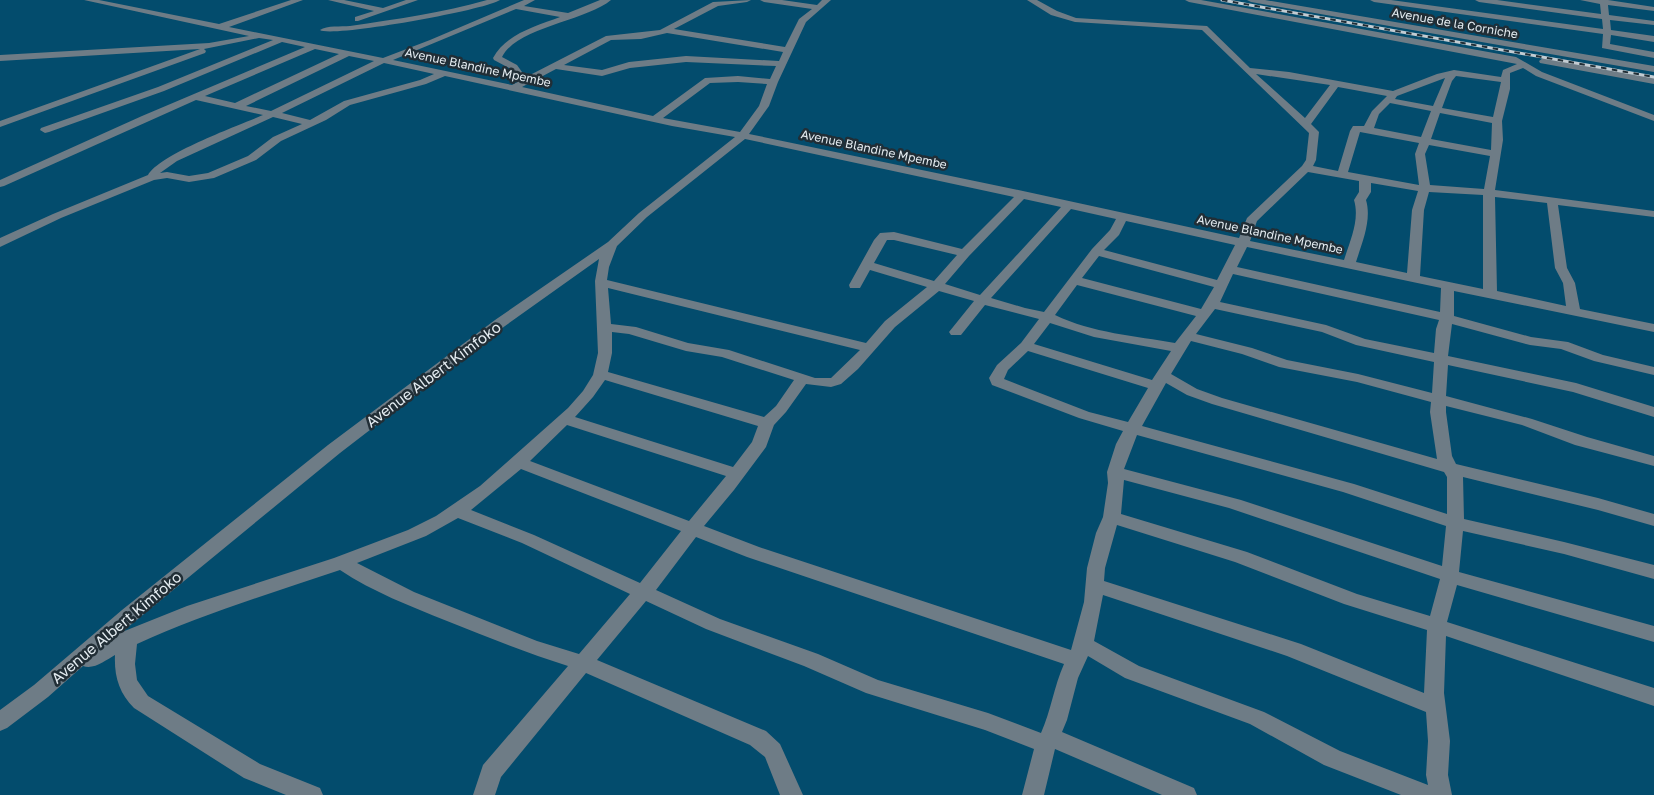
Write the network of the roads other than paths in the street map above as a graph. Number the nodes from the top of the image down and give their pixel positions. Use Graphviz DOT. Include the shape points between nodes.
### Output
graph roads {
  1 [pos="88,0"];
  2 [pos="299,0"];
  3 [pos="332,0"];
  4 [pos="414,0"];
  5 [pos="494,0"];
  6 [pos="531,0"];
  7 [pos="606,0"];
  8 [pos="746,0"];
  9 [pos="764,0"];
  10 [pos="827,0"];
  11 [pos="1031,0"];
  12 [pos="1190,0"];
  13 [pos="1251,0"];
  14 [pos="1303,0"];
  15 [pos="1374,0"];
  16 [pos="1479,0"];
  17 [pos="1584,0"];
  18 [pos="782,1"];
  19 [pos="1604,1"];
  20 [pos="1504,2"];
  21 [pos="514,7"];
  22 [pos="817,7"];
  23 [pos="1298,8"];
  24 [pos="1654,9"];
  25 [pos="384,10"];
  26 [pos="1399,12"];
  27 [pos="419,15"];
  28 [pos="569,16"];
  29 [pos="1606,17"];
  30 [pos="1654,24"];
  31 [pos="218,27"];
  32 [pos="666,30"];
  33 [pos="1503,31"];
  34 [pos="1607,33"];
  35 [pos="258,36"];
  36 [pos="316,37"];
  37 [pos="1654,39"];
  38 [pos="281,40"];
  39 [pos="220,45"];
  40 [pos="789,50"];
  41 [pos="346,54"];
  42 [pos="1654,55"];
  43 [pos="0,58"];
  44 [pos="382,60"];
  45 [pos="1518,61"];
  46 [pos="783,64"];
  47 [pos="555,66"];
  48 [pos="1654,69"];
  49 [pos="1248,70"];
  50 [pos="444,73"];
  51 [pos="1454,74"];
  52 [pos="531,79"];
  53 [pos="1506,80"];
  54 [pos="1654,81"];
  55 [pos="773,82"];
  56 [pos="1336,83"];
  57 [pos="513,88"];
  58 [pos="161,89"];
  59 [pos="196,97"];
  60 [pos="1390,97"];
  61 [pos="235,107"];
  62 [pos="1436,110"];
  63 [pos="273,114"];
  64 [pos="1654,118"];
  65 [pos="655,119"];
  66 [pos="1497,121"];
  67 [pos="312,123"];
  68 [pos="0,124"];
  69 [pos="1305,125"];
  70 [pos="45,130"];
  71 [pos="1368,130"];
  72 [pos="743,136"];
  73 [pos="1424,142"];
  74 [pos="1495,154"];
  75 [pos="1306,168"];
  76 [pos="1342,175"];
  77 [pos="152,177"];
  78 [pos="1365,180"];
  79 [pos="0,184"];
  80 [pos="1425,188"];
  81 [pos="1489,192"];
  82 [pos="1023,194"];
  83 [pos="1552,201"];
  84 [pos="1070,205"];
  85 [pos="1654,214"];
  86 [pos="1123,216"];
  87 [pos="3,240"];
  88 [pos="1243,242"];
  89 [pos="612,245"];
  90 [pos="1096,252"];
  91 [pos="965,253"];
  92 [pos="867,264"];
  93 [pos="1350,264"];
  94 [pos="1229,269"];
  95 [pos="1413,278"];
  96 [pos="1074,280"];
  97 [pos="601,282"];
  98 [pos="855,285"];
  99 [pos="938,285"];
  100 [pos="1220,285"];
  101 [pos="1448,286"];
  102 [pos="1490,294"];
  103 [pos="983,299"];
  104 [pos="1208,309"];
  105 [pos="1574,312"];
  106 [pos="1046,316"];
  107 [pos="1447,318"];
  108 [pos="604,327"];
  109 [pos="1654,328"];
  110 [pos="956,332"];
  111 [pos="1184,342"];
  112 [pos="1026,346"];
  113 [pos="870,348"];
  114 [pos="1440,360"];
  115 [pos="1654,371"];
  116 [pos="600,374"];
  117 [pos="803,378"];
  118 [pos="1160,380"];
  119 [pos="1438,399"];
  120 [pos="1654,412"];
  121 [pos="564,419"];
  122 [pos="767,422"];
  123 [pos="1132,428"];
  124 [pos="1654,460"];
  125 [pos="518,462"];
  126 [pos="1450,468"];
  127 [pos="1115,472"];
  128 [pos="737,474"];
  129 [pos="456,511"];
  130 [pos="1112,517"];
  131 [pos="1654,520"];
  132 [pos="1455,523"];
  133 [pos="692,531"];
  134 [pos="342,562"];
  135 [pos="1654,572"];
  136 [pos="1450,576"];
  137 [pos="1095,585"];
  138 [pos="642,592"];
  139 [pos="1437,625"];
  140 [pos="1654,634"];
  141 [pos="128,638"];
  142 [pos="1079,652"];
  143 [pos="583,663"];
  144 [pos="41,691"];
  145 [pos="1654,698"];
  146 [pos="1436,708"];
  147 [pos="0,722"];
  148 [pos="1048,741"];
  149 [pos="312,795"];
  150 [pos="484,795"];
  151 [pos="792,795"];
  152 [pos="1033,795"];
  153 [pos="1186,795"];
  154 [pos="1427,795"];
  155 [pos="1441,795"];
  1 -- 31 [label="street, Avenue Blandine Mpembe"];
  2 -- 31 [label="street"];
  3 -- 25 [label="street"];
  4 -- 25 [label="street"];
  5 -- 21 [label="street" via="497,5"];
  5 -- 27 [label="street" via="461,10"];
  6 -- 21 [label="street"];
  7 -- 28 [label="street"];
  8 -- 32 [label="street" via="712,5"];
  9 -- 18 [label="street"];
  10 -- 22 [label="street, Avenue Albert Kimfoko"];
  11 -- 49 [label="street" via="1075,20 1204,28"];
  12 -- 45 [label="street"];
  13 -- 23 [label="street, Avenue de la Corniche"];
  14 -- 23 [label="street"];
  15 -- 26 [label="street"];
  16 -- 20 [label="street"];
  17 -- 19 [label="street"];
  18 -- 22 [label="street"];
  19 -- 24 [label="street"];
  19 -- 29 [label="street"];
  20 -- 29 [label="street"];
  20 -- 33 [label="street"];
  21 -- 28 [label="street"];
  21 -- 44 [label="street"];
  22 -- 40 [label="street, Avenue Albert Kimfoko" via="802,21"];
  23 -- 26 [label="street, Avenue de la Corniche"];
  25 -- 27 [label="street"];
  25 -- 36 [label="street"];
  26 -- 33 [label="street, Avenue de la Corniche"];
  26 -- 33 [label="street"];
  27 -- 36 [label="street"];
  28 -- 52 [label="street" via="523,36 498,52 496,58"];
  29 -- 30 [label="street"];
  29 -- 34 [label="street"];
  31 -- 35 [label="street, Avenue Blandine Mpembe"];
  32 -- 40 [label="street"];
  32 -- 47 [label="street" via="609,38"];
  33 -- 34 [label="street"];
  33 -- 45 [label="street"];
  33 -- 48 [label="street, Avenue de la Corniche"];
  34 -- 37 [label="street"];
  34 -- 42 [label="street" via="1606,47"];
  35 -- 38 [label="street, Avenue Blandine Mpembe"];
  35 -- 39 [label="street"];
  36 -- 38 [label="street, Avenue Blandine Mpembe" via="293,42"];
  36 -- 41 [label="street, Avenue Blandine Mpembe"];
  36 -- 59 [label="street"];
  38 -- 58 [label="street"];
  39 -- 43 [label="street"];
  39 -- 68 [label="street"];
  40 -- 46 [label="street, Avenue Albert Kimfoko"];
  41 -- 44 [label="street, Avenue Blandine Mpembe"];
  41 -- 61 [label="street"];
  44 -- 50 [label="street, Avenue Blandine Mpembe"];
  44 -- 63 [label="street"];
  45 -- 53 [label="street" via="1506,72"];
  45 -- 54 [label="street"];
  45 -- 64 [label="street" via="1539,74"];
  46 -- 47 [label="street" via="686,59 629,65 607,73"];
  46 -- 55 [label="street, Avenue Albert Kimfoko"];
  47 -- 52 [label="street"];
  49 -- 56 [label="street"];
  49 -- 69 [label="street"];
  50 -- 57 [label="street, Avenue Blandine Mpembe"];
  50 -- 67 [label="street" via="414,85 356,100"];
  51 -- 53 [label="street"];
  51 -- 60 [label="street" via="1440,76"];
  51 -- 62 [label="street" via="1448,80"];
  52 -- 57 [label="street"];
  53 -- 66 [label="street"];
  55 -- 65 [label="street" via="738,78 708,80"];
  55 -- 72 [label="street, Avenue Albert Kimfoko" via="761,112"];
  56 -- 60 [label="street"];
  56 -- 69 [label="street"];
  57 -- 65 [label="street, Avenue Blandine Mpembe"];
  58 -- 59 [label="street"];
  58 -- 70 [label="street"];
  59 -- 61 [label="street"];
  59 -- 79 [label="street"];
  60 -- 62 [label="street"];
  60 -- 71 [label="street" via="1375,113"];
  61 -- 63 [label="street"];
  62 -- 66 [label="street"];
  62 -- 73 [label="street"];
  63 -- 67 [label="street"];
  63 -- 77 [label="street" via="173,159 156,170"];
  65 -- 72 [label="street, Avenue Blandine Mpembe"];
  66 -- 74 [label="street"];
  67 -- 77 [label="street" via="269,144 252,158 210,176 189,180 166,175"];
  69 -- 75 [label="street" via="1315,135 1311,160"];
  71 -- 73 [label="street"];
  71 -- 76 [label="street" via="1357,128 1354,131"];
  72 -- 82 [label="street, Avenue Blandine Mpembe"];
  72 -- 89 [label="street, Avenue Albert Kimfoko" via="643,215"];
  73 -- 74 [label="street"];
  73 -- 80 [label="street" via="1420,154"];
  74 -- 81 [label="street"];
  75 -- 76 [label="street"];
  75 -- 88 [label="street" via="1254,216"];
  76 -- 78 [label="street"];
  77 -- 87 [label="street"];
  78 -- 80 [label="street"];
  78 -- 93 [label="street" via="1365,192 1360,200 1363,210 1360,228"];
  80 -- 81 [label="street"];
  80 -- 95 [label="street" via="1418,210"];
  81 -- 83 [label="street"];
  81 -- 102 [label="street"];
  82 -- 84 [label="street, Avenue Blandine Mpembe"];
  82 -- 91 [label="street"];
  83 -- 85 [label="street"];
  83 -- 105 [label="street" via="1561,268 1569,283"];
  84 -- 86 [label="street, Avenue Blandine Mpembe"];
  84 -- 103 [label="street"];
  86 -- 88 [label="street, Avenue Blandine Mpembe"];
  86 -- 90 [label="street" via="1115,232"];
  88 -- 93 [label="street, Avenue Blandine Mpembe"];
  88 -- 94 [label="street"];
  89 -- 97 [label="street"];
  89 -- 144 [label="street, Avenue Albert Kimfoko" via="500,323 334,449 137,608"];
  90 -- 96 [label="street"];
  90 -- 100 [label="street"];
  91 -- 92 [label="street" via="887,235 880,240"];
  91 -- 99 [label="street"];
  92 -- 98 [label="street"];
  92 -- 99 [label="street"];
  93 -- 95 [label="street, Avenue Blandine Mpembe"];
  94 -- 100 [label="street"];
  94 -- 107 [label="street"];
  95 -- 101 [label="street, Avenue Blandine Mpembe"];
  96 -- 104 [label="street"];
  96 -- 106 [label="street"];
  97 -- 108 [label="street"];
  97 -- 113 [label="street"];
  99 -- 103 [label="street"];
  99 -- 113 [label="street" via="890,324"];
  100 -- 104 [label="street"];
  101 -- 102 [label="street, Avenue Blandine Mpembe"];
  101 -- 107 [label="street"];
  102 -- 105 [label="street, Avenue Blandine Mpembe"];
  103 -- 106 [label="street"];
  103 -- 110 [label="street"];
  104 -- 111 [label="street"];
  104 -- 114 [label="street" via="1326,329 1361,342"];
  105 -- 109 [label="street, Avenue Blandine Mpembe"];
  106 -- 111 [label="street" via="1094,333"];
  106 -- 112 [label="street"];
  107 -- 114 [label="street"];
  107 -- 115 [label="street" via="1530,341 1563,345 1599,358"];
  108 -- 116 [label="street"];
  108 -- 117 [label="street" via="631,330 686,347 730,355"];
  111 -- 118 [label="street"];
  111 -- 119 [label="street" via="1247,351 1284,364 1358,378"];
  112 -- 118 [label="street"];
  112 -- 123 [label="street" via="1002,368 997,382 1058,406"];
  113 -- 117 [label="street" via="833,382 821,383"];
  114 -- 119 [label="street"];
  114 -- 120 [label="street" via="1576,388"];
  116 -- 121 [label="street"];
  116 -- 122 [label="street"];
  117 -- 122 [label="street" via="781,409"];
  118 -- 123 [label="street"];
  118 -- 126 [label="street" via="1202,396"];
  119 -- 124 [label="street"];
  119 -- 126 [label="street" via="1443,450"];
  121 -- 125 [label="street"];
  121 -- 128 [label="street"];
  122 -- 128 [label="street" via="760,443"];
  123 -- 127 [label="street"];
  123 -- 132 [label="street" via="1348,488"];
  125 -- 129 [label="street"];
  125 -- 133 [label="street"];
  126 -- 131 [label="street"];
  126 -- 132 [label="street" via="1456,485"];
  127 -- 130 [label="street"];
  127 -- 136 [label="street" via="1250,509"];
  128 -- 133 [label="street"];
  129 -- 134 [label="street" via="425,529"];
  129 -- 138 [label="street" via="528,539"];
  130 -- 137 [label="street" via="1100,552"];
  130 -- 139 [label="street"];
  132 -- 135 [label="street" via="1555,545"];
  132 -- 136 [label="street"];
  133 -- 138 [label="street"];
  133 -- 142 [label="street"];
  134 -- 141 [label="street" via="145,629"];
  134 -- 143 [label="street" via="407,597 532,647"];
  136 -- 139 [label="street"];
  136 -- 140 [label="street"];
  137 -- 142 [label="street"];
  137 -- 146 [label="street" via="1294,650"];
  138 -- 143 [label="street"];
  138 -- 148 [label="street" via="713,624 873,687"];
  139 -- 145 [label="street"];
  139 -- 146 [label="street"];
  141 -- 144 [label="street"];
  141 -- 149 [label="street" via="124,671 132,694 141,702 252,771"];
  142 -- 148 [label="street"];
  142 -- 154 [label="street" via="1101,653 1132,672 1257,718 1332,758"];
  143 -- 150 [label="street" via="492,772"];
  143 -- 151 [label="street" via="758,738 769,745 778,758"];
  144 -- 147 [label="street, Avenue Albert Kimfoko"];
  146 -- 155 [label="street" via="1439,741 1437,775"];
  148 -- 152 [label="street"];
  148 -- 153 [label="street"];
}
